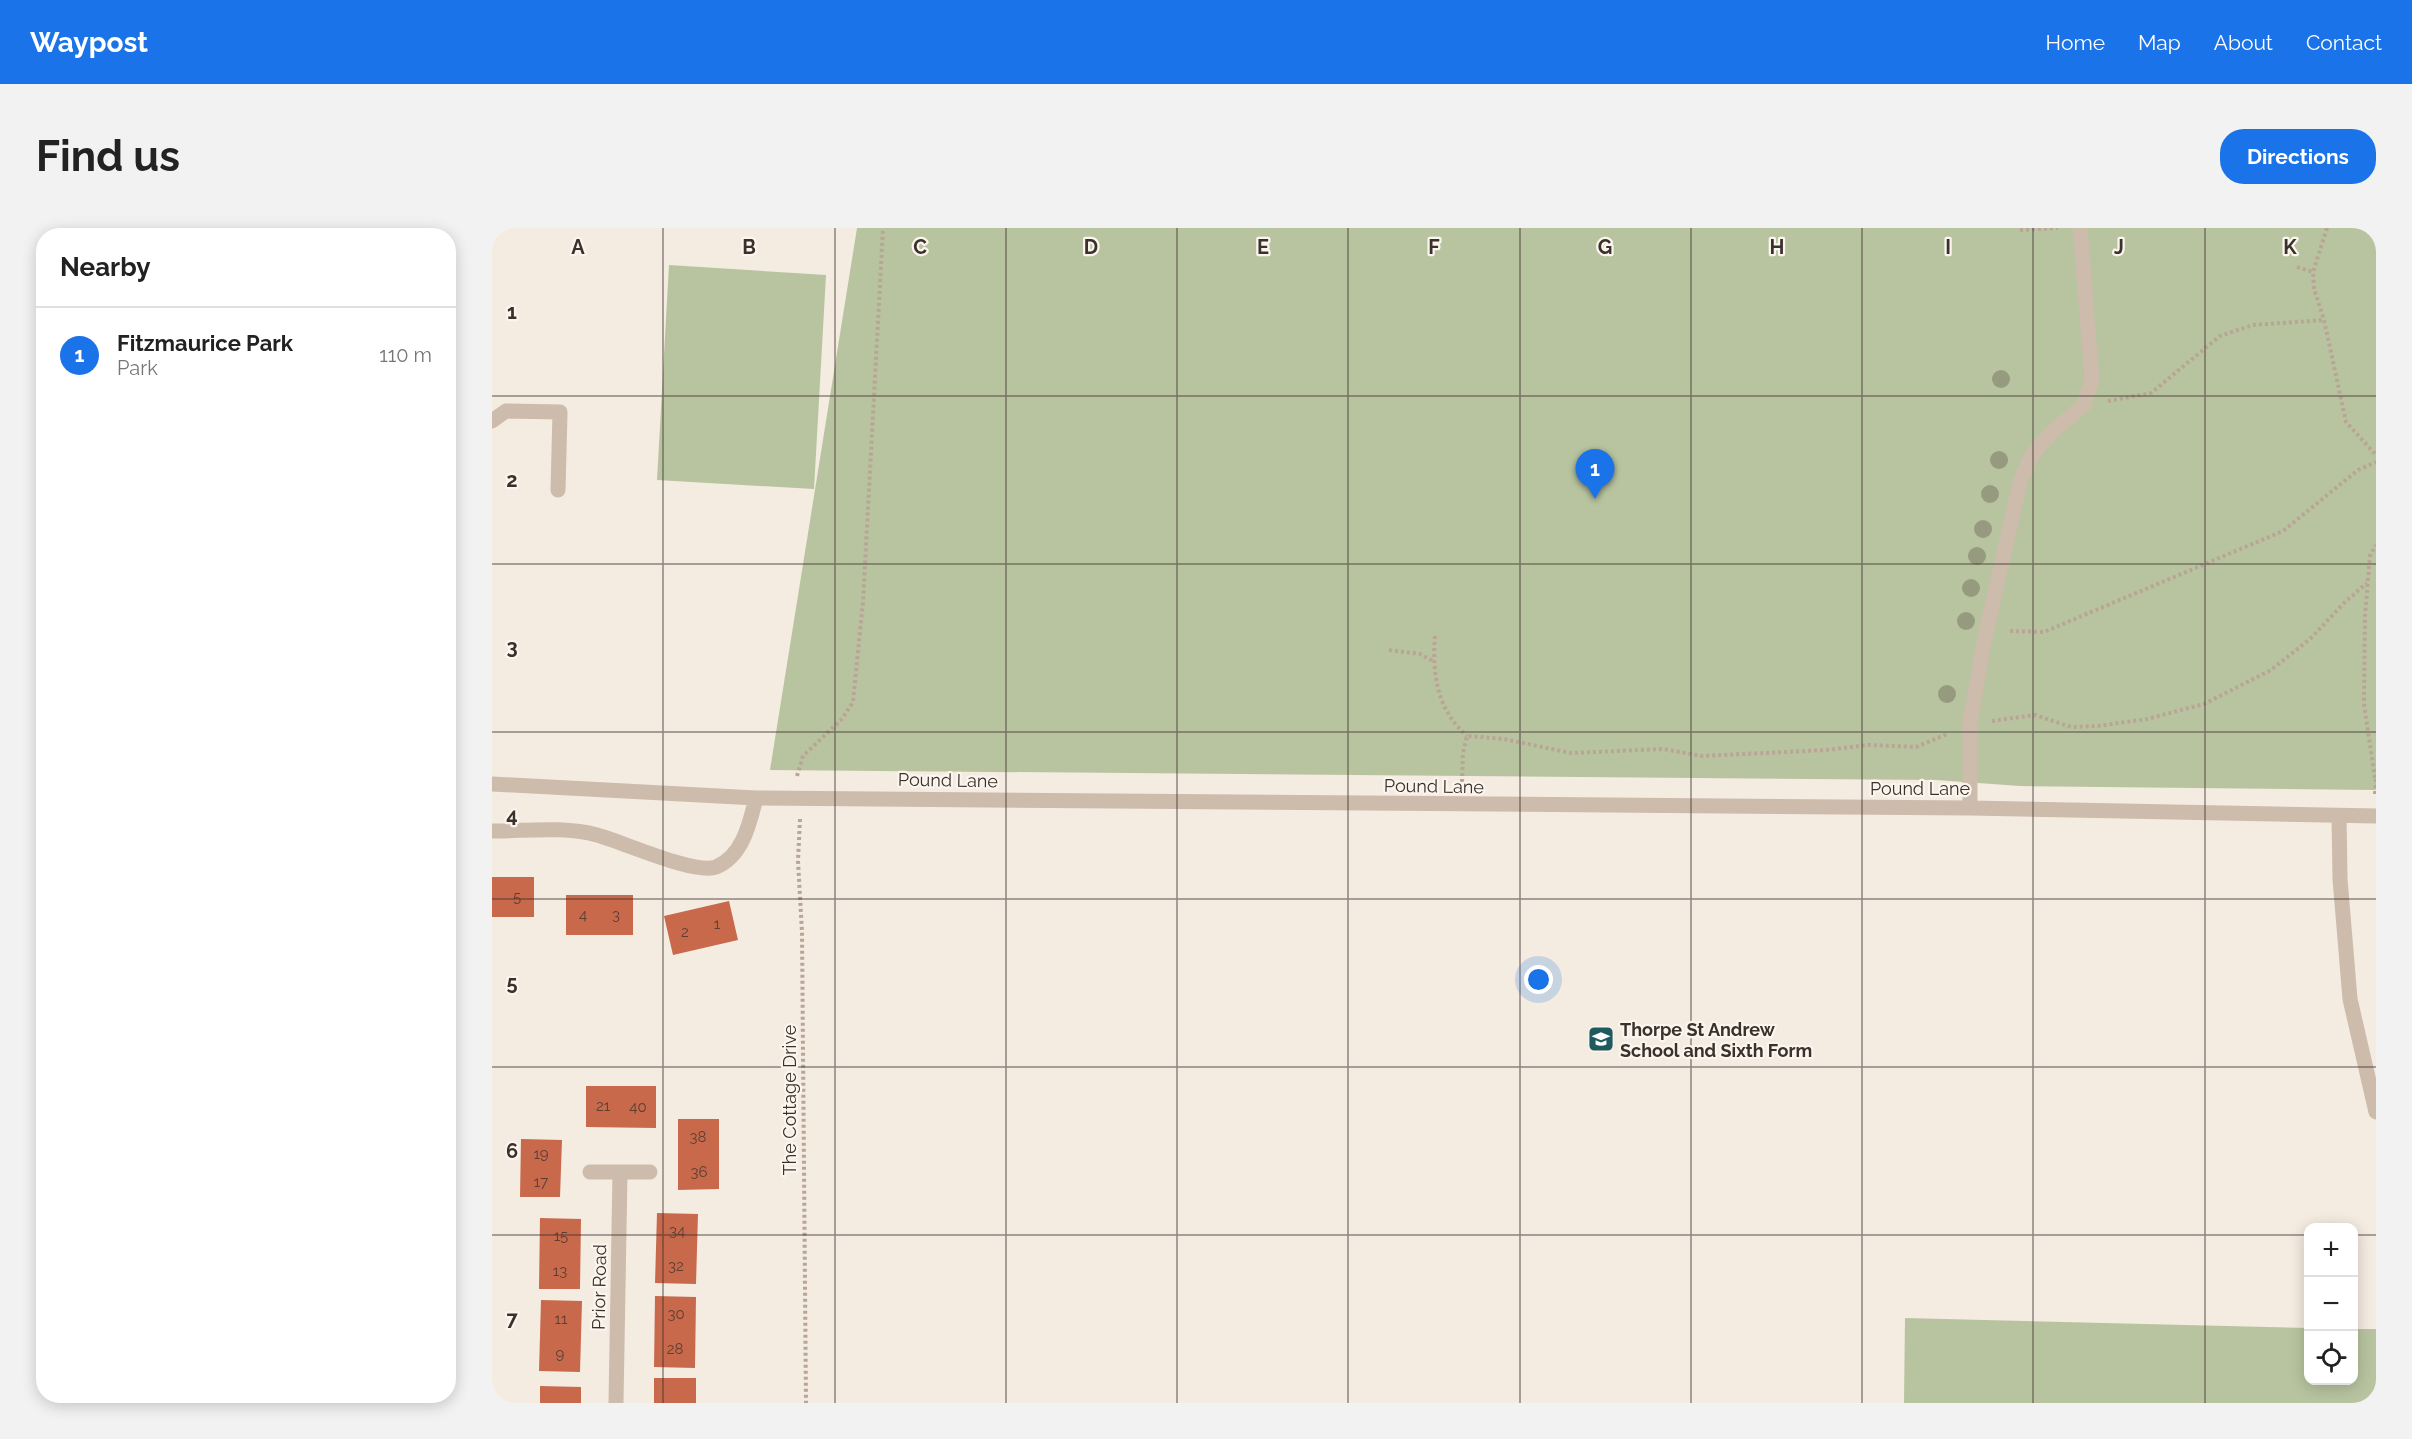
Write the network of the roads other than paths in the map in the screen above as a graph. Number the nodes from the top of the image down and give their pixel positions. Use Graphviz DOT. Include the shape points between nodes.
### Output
graph roads {
  1 [pos="2080,228"];
  2 [pos="492,422"];
  3 [pos="558,490"];
  4 [pos="492,784"];
  5 [pos="756,798"];
  6 [pos="1970,808"];
  7 [pos="2338,816"];
  8 [pos="2376,816"];
  9 [pos="492,831"];
  10 [pos="2376,1112"];
  11 [pos="590,1172"];
  12 [pos="650,1172"];
  13 [pos="620,1173"];
  14 [pos="616,1403"];
  1 -- 6 [label="street" via="2092,380 2084,405 2033,453 2020,482 1970,721"];
  2 -- 3 [label="street" via="506,411 560,412"];
  4 -- 5 [label="street, Pound Lane"];
  5 -- 6 [label="street, Pound Lane"];
  5 -- 9 [label="street" via="747,831 733,856 715,867 693,868 579,831"];
  6 -- 7 [label="street, Pound Lane"];
  7 -- 8 [label="street, Pound Lane"];
  7 -- 10 [label="street" via="2350,999"];
  11 -- 13 [label="street"];
  12 -- 13 [label="street"];
  13 -- 14 [label="street, Prior Road"];
}
